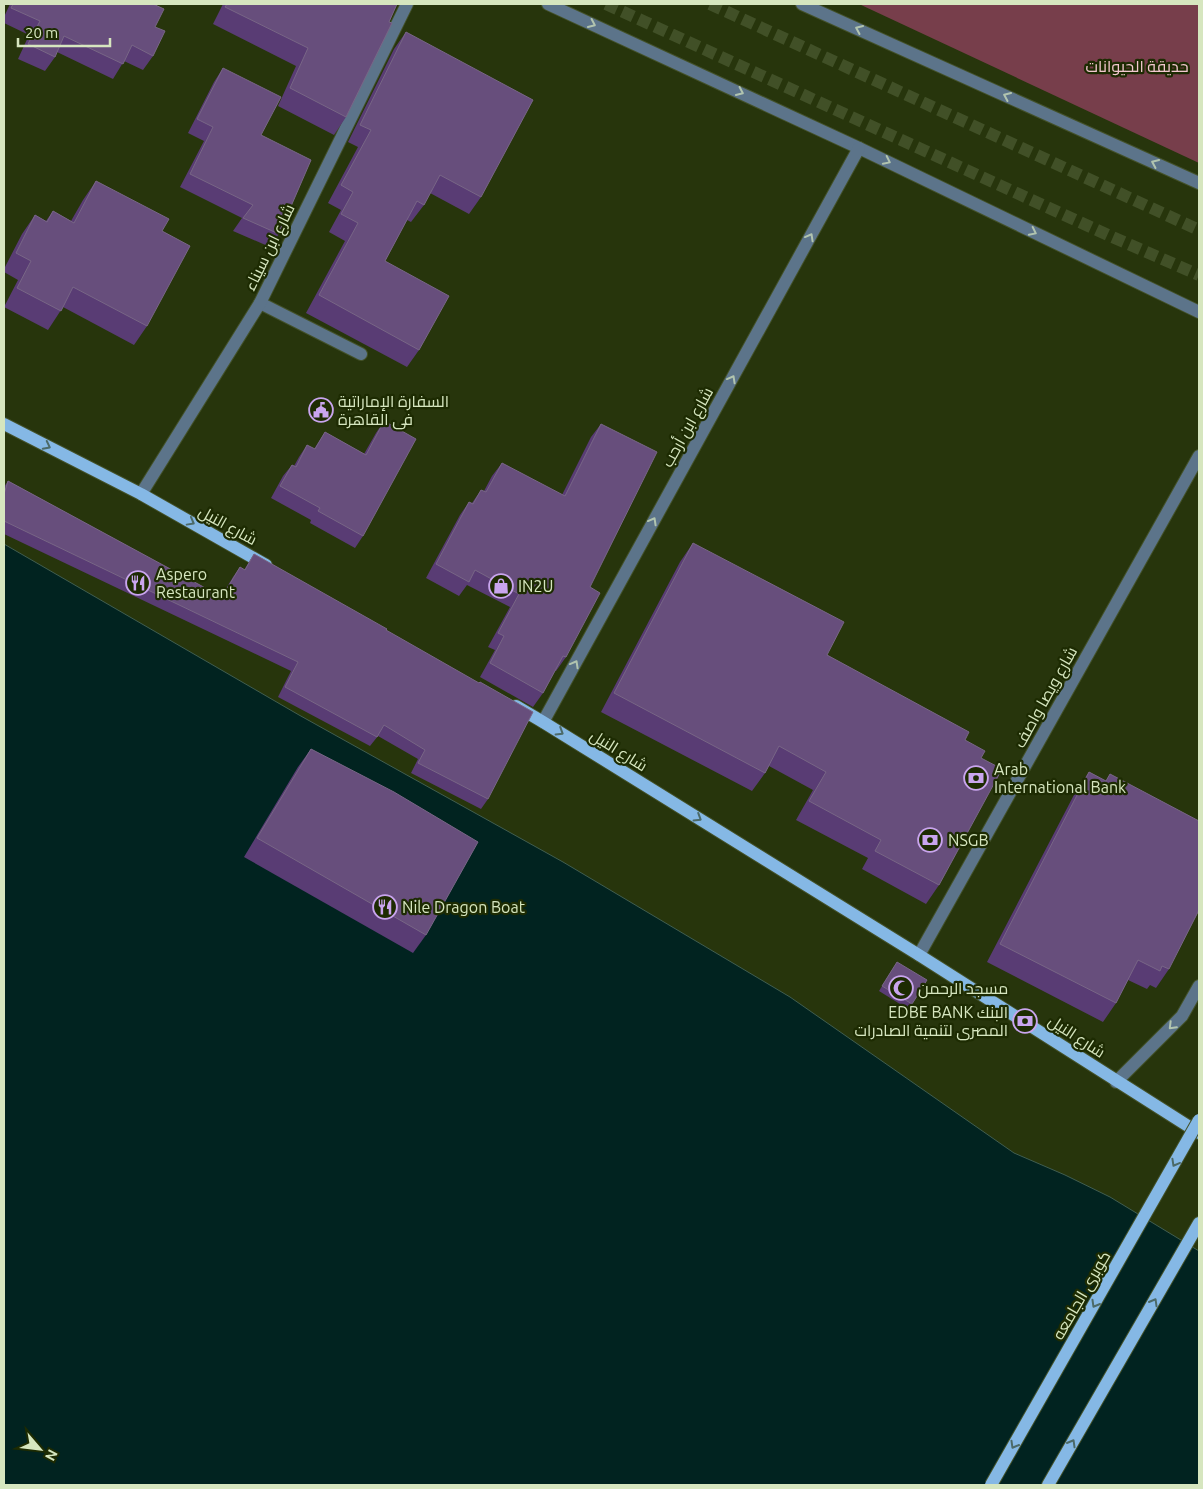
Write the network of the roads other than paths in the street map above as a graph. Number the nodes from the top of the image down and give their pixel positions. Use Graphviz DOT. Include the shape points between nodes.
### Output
graph roads {
  1 [pos="407,4"];
  2 [pos="548,4"];
  3 [pos="802,4"];
  4 [pos="859,148"];
  5 [pos="1199,183"];
  6 [pos="260,303"];
  7 [pos="1199,312"];
  8 [pos="361,354"];
  9 [pos="4,424"];
  10 [pos="1199,456"];
  11 [pos="141,494"];
  12 [pos="278,572"];
  13 [pos="509,702"];
  14 [pos="543,722"];
  15 [pos="919,955"];
  16 [pos="1199,986"];
  17 [pos="1116,1082"];
  18 [pos="1199,1120"];
  19 [pos="1199,1133"];
  20 [pos="1199,1223"];
  21 [pos="991,1485"];
  22 [pos="1048,1485"];
  1 -- 6 [label="street, شارع ابن سيناء"];
  2 -- 4 [label="street, one-way"];
  5 -- 3 [label="street, one-way"];
  4 -- 7 [label="street, one-way"];
  14 -- 4 [label="street, شارع ابن أرحب, one-way"];
  6 -- 8 [label="street"];
  6 -- 11 [label="street, شارع ابن سيناء"];
  9 -- 11 [label="main road, شارع النيل, one-way"];
  10 -- 15 [label="street, شارع ويصا واصف"];
  11 -- 12 [label="main road, شارع النيل, one-way"];
  13 -- 14 [label="main road, شارع النيل"];
  14 -- 15 [label="main road, شارع النيل, one-way"];
  15 -- 17 [label="main road, شارع النيل"];
  16 -- 17 [label="street, one-way" via="1182,1016"];
  17 -- 19 [label="main road, شارع النيل"];
  18 -- 21 [label="main road, كوبرى الجامعه, one-way, bridge"];
  22 -- 20 [label="main road, one-way"];
}
